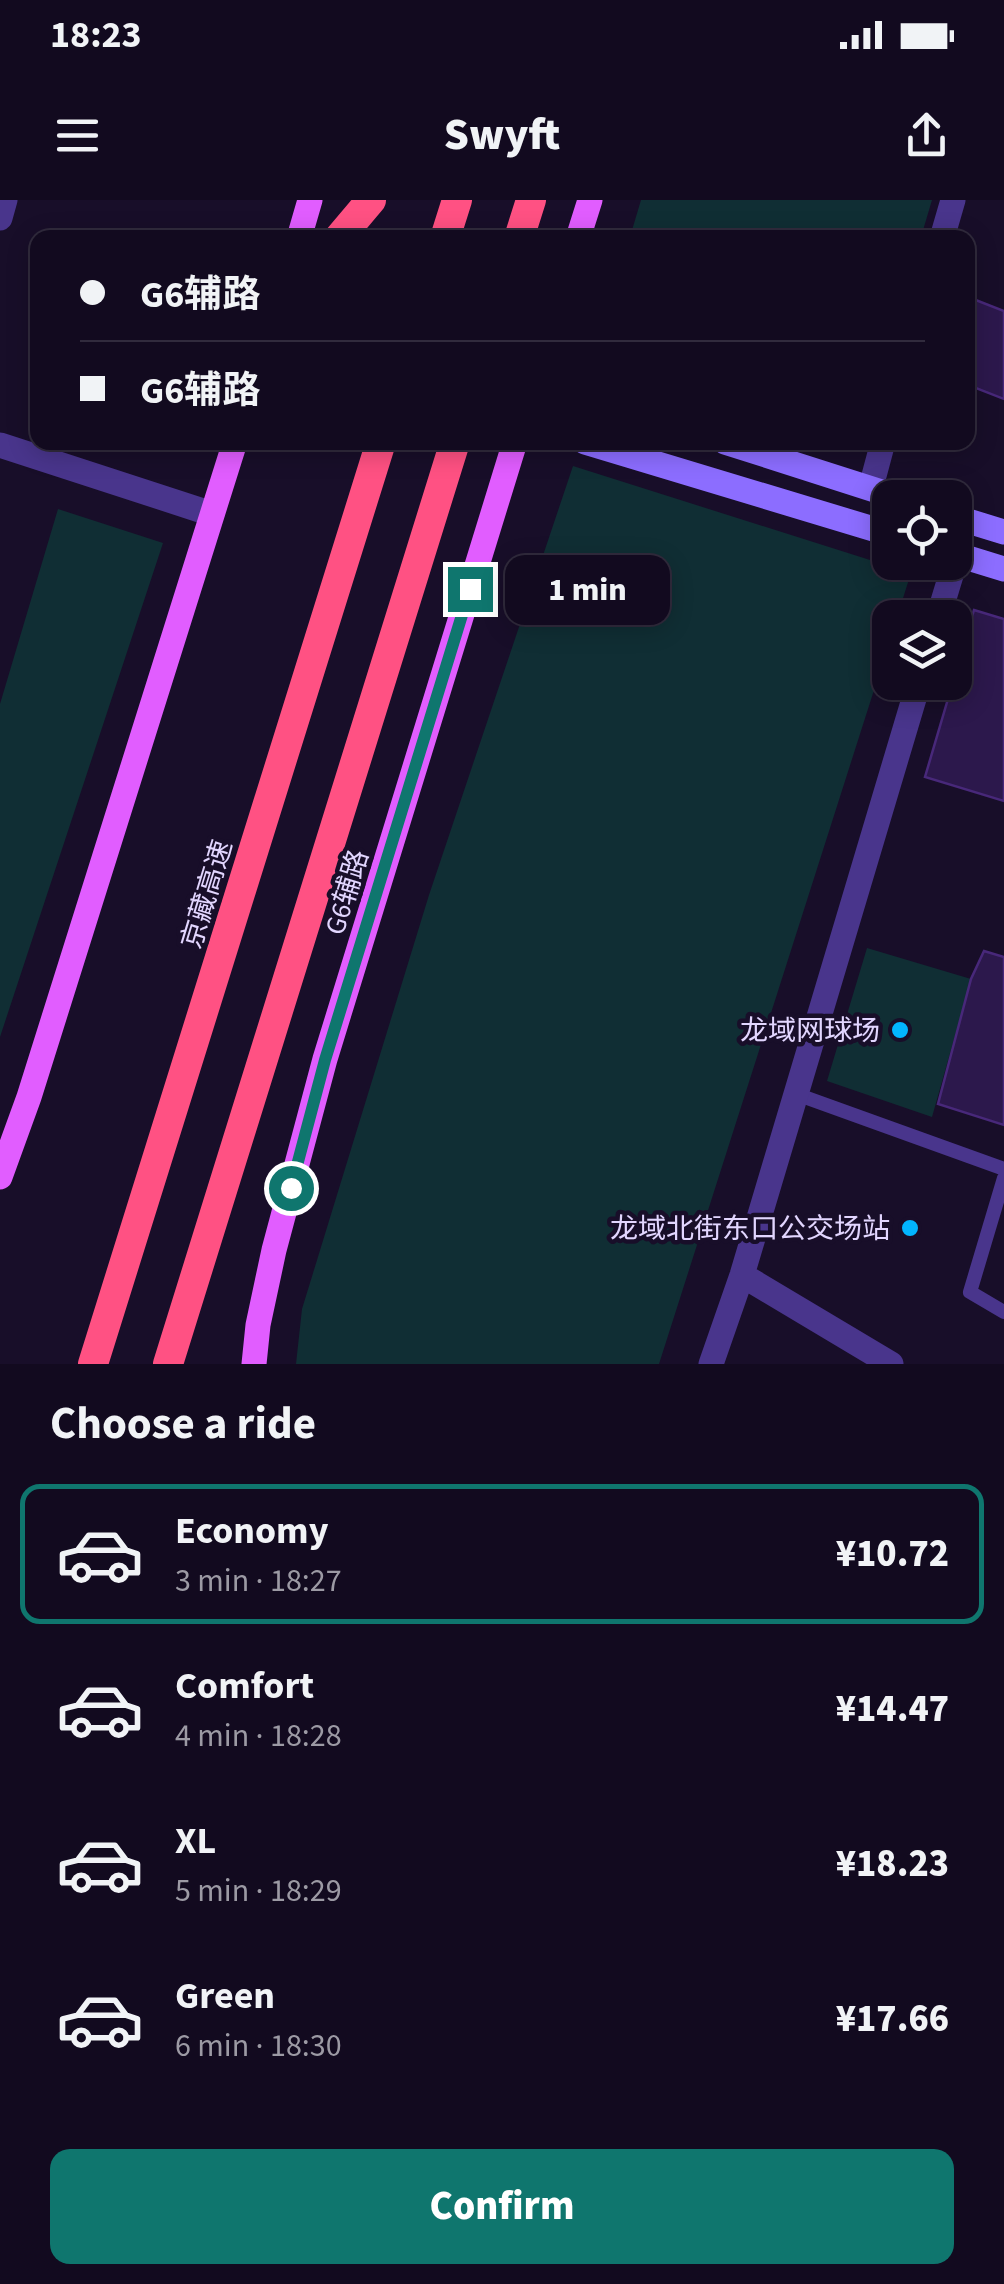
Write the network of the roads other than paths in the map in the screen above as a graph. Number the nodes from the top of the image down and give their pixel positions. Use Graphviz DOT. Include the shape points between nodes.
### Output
graph roads {
  1 [pos="6,200"];
  2 [pos="310,200"];
  3 [pos="371,200"];
  4 [pos="457,200"];
  5 [pos="531,200"];
  6 [pos="590,200"];
  7 [pos="953,200"];
  8 [pos="0,218"];
  9 [pos="301,230"];
  10 [pos="346,230"];
  11 [pos="448,230"];
  12 [pos="522,230"];
  13 [pos="581,230"];
  14 [pos="944,230"];
  15 [pos="0,445"];
  16 [pos="232,450"];
  17 [pos="379,450"];
  18 [pos="453,450"];
  19 [pos="513,450"];
  20 [pos="612,450"];
  21 [pos="752,450"];
  22 [pos="881,450"];
  23 [pos="870,487"];
  24 [pos="212,514"];
  25 [pos="972,522"];
  26 [pos="872,529"];
  27 [pos="1004,532"];
  28 [pos="972,562"];
  29 [pos="1004,570"];
  30 [pos="914,700"];
  31 [pos="796,1094"];
  32 [pos="1004,1169"];
  33 [pos="0,1177"];
  34 [pos="1004,1178"];
  35 [pos="742,1275"];
  36 [pos="188,1300"];
  37 [pos="1004,1312"];
  38 [pos="93,1364"];
  39 [pos="168,1364"];
  40 [pos="187,1364"];
  41 [pos="254,1364"];
  42 [pos="711,1364"];
  43 [pos="892,1364"];
  1 -- 8 [label="street"];
  2 -- 9 [label="main road"];
  3 -- 10 [label="highway"];
  4 -- 11 [label="highway"];
  5 -- 12 [label="highway"];
  6 -- 13 [label="main road"];
  7 -- 14 [label="street"];
  15 -- 24 [label="street"];
  16 -- 24 [label="main road"];
  17 -- 38 [label="highway, 京藏高速"];
  18 -- 36 [label="highway"];
  19 -- 41 [label="main road, G6辅路" via="325,1060 274,1250"];
  20 -- 26 [label="main road"];
  21 -- 23 [label="main road"];
  22 -- 23 [label="street"];
  24 -- 33 [label="main road"];
  25 -- 27 [label="main road"];
  28 -- 29 [label="main road"];
  30 -- 31 [label="street"];
  31 -- 32 [label="lane"];
  31 -- 35 [label="street"];
  34 -- 37 [label="lane" via="970,1292"];
  35 -- 42 [label="street"];
  35 -- 43 [label="street"];
  36 -- 39 [label="highway"];
  36 -- 40 [label="highway"];
}
